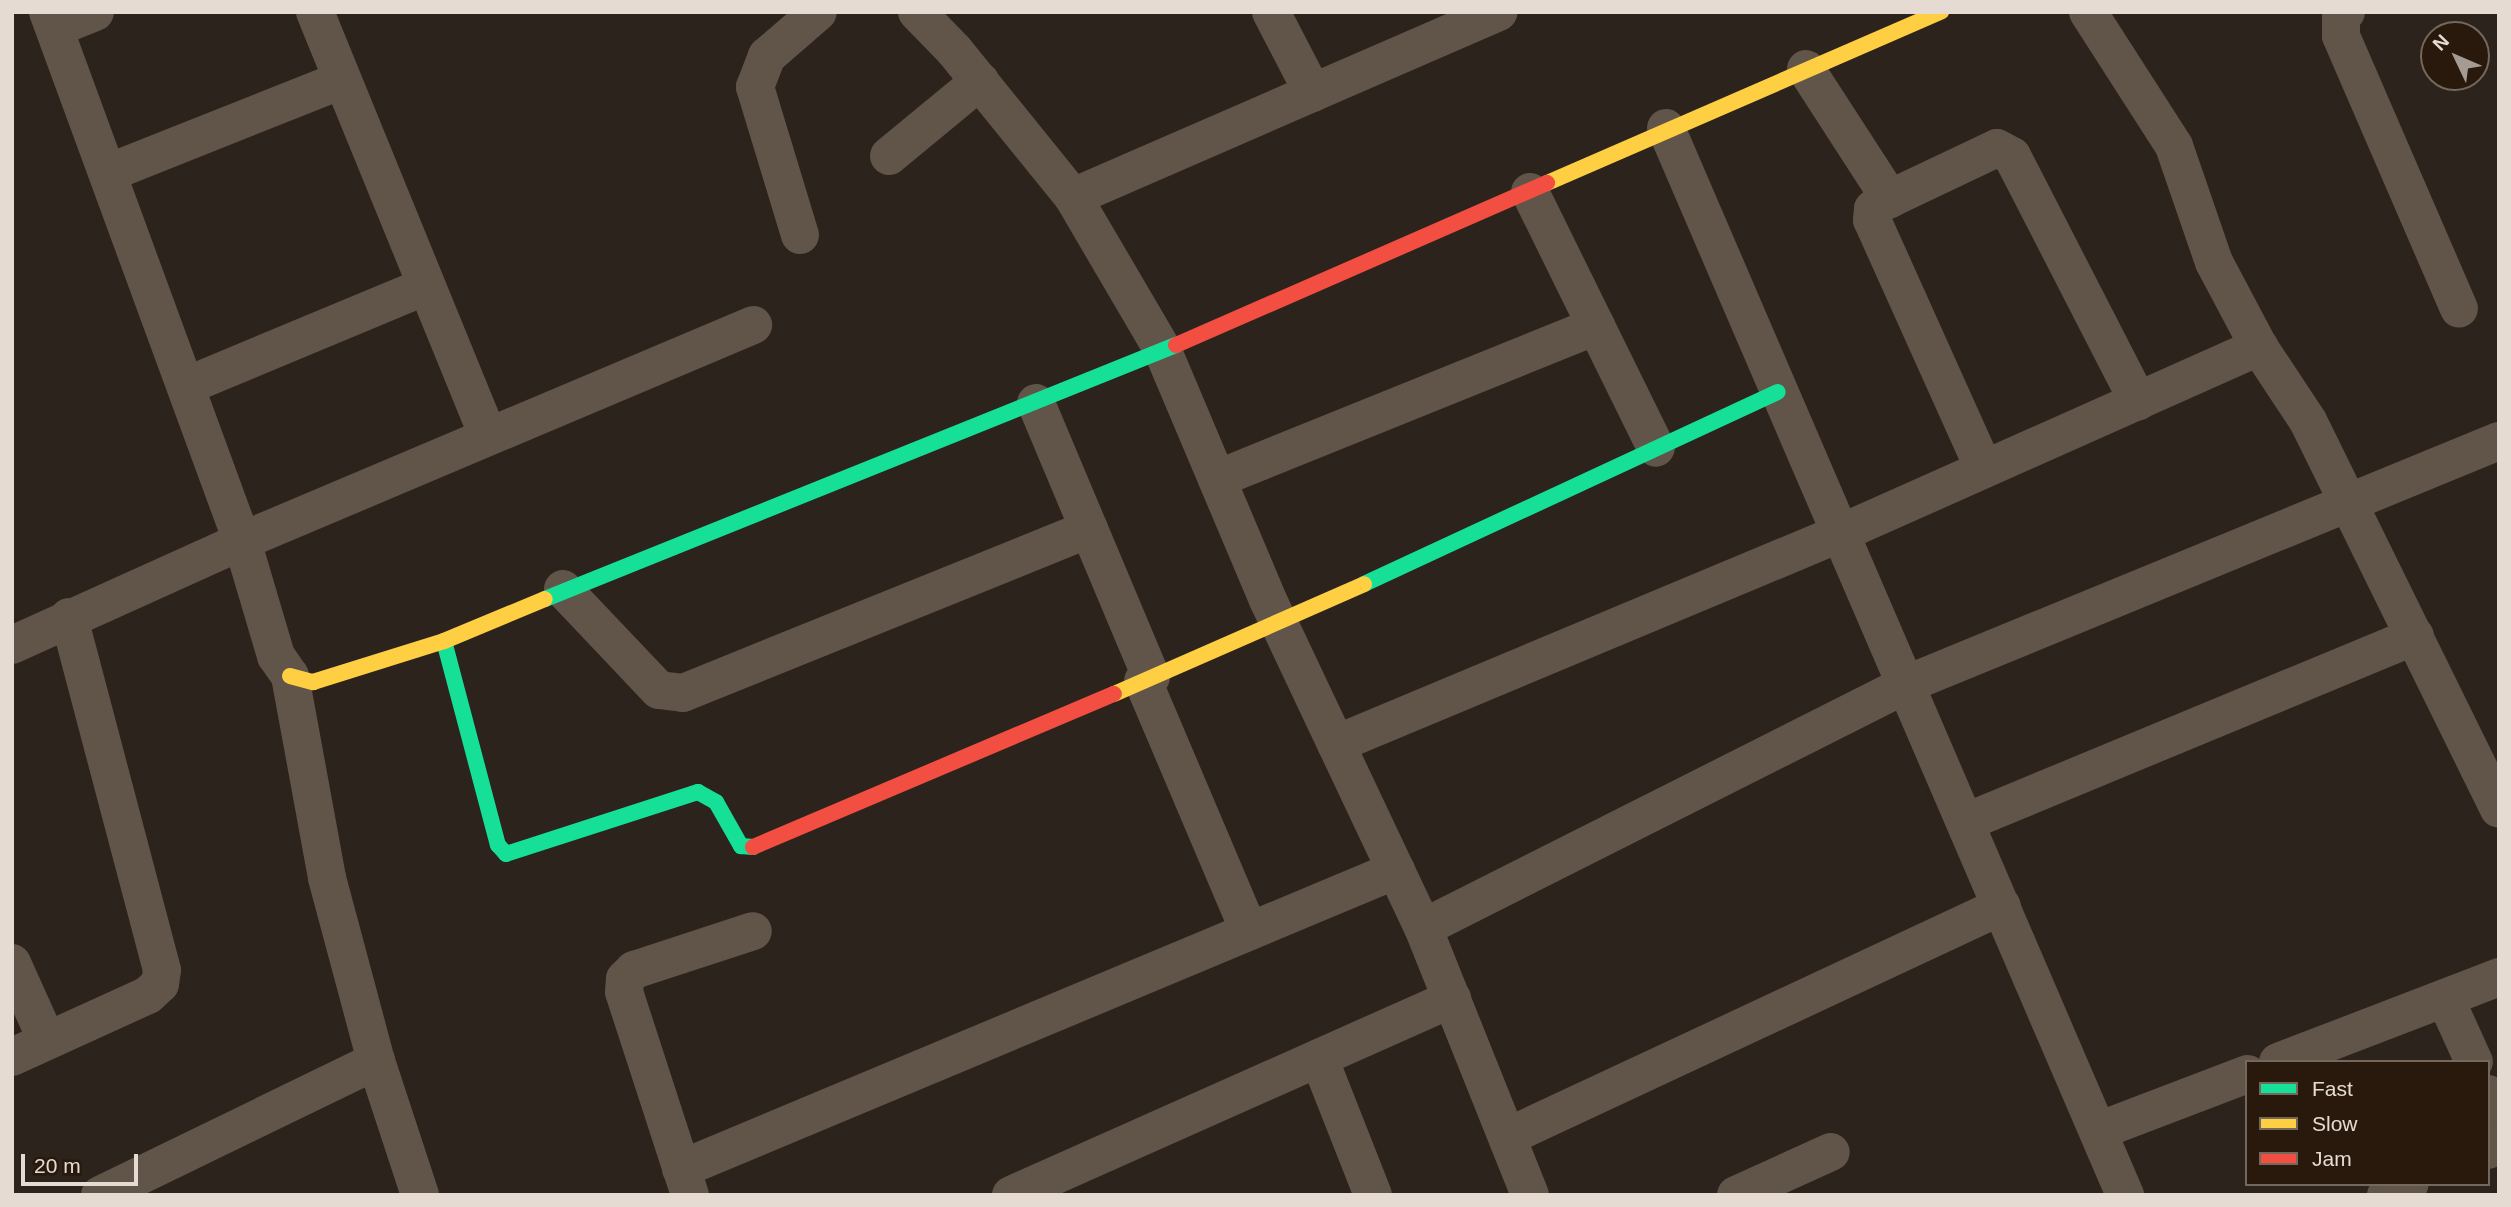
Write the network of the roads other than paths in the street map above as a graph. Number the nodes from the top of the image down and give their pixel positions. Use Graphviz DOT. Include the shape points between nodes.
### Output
graph roads {
  1 [pos="95,12"];
  2 [pos="314,12"];
  3 [pos="818,12"];
  4 [pos="917,12"];
  5 [pos="1271,12"];
  6 [pos="1499,12"];
  7 [pos="1941,12"];
  8 [pos="2088,12"];
  9 [pos="2346,12"];
  10 [pos="52,20"];
  11 [pos="1806,69"];
  12 [pos="342,80"];
  13 [pos="979,81"];
  14 [pos="1313,93"];
  15 [pos="1666,128"];
  16 [pos="889,156"];
  17 [pos="108,173"];
  18 [pos="1530,192"];
  19 [pos="1073,197"];
  20 [pos="1890,199"];
  21 [pos="800,235"];
  22 [pos="426,286"];
  23 [pos="2459,309"];
  24 [pos="753,325"];
  25 [pos="1596,326"];
  26 [pos="2259,347"];
  27 [pos="1162,349"];
  28 [pos="186,386"];
  29 [pos="1778,392"];
  30 [pos="2138,401"];
  31 [pos="1036,403"];
  32 [pos="488,436"];
  33 [pos="2499,441"];
  34 [pos="1656,448"];
  35 [pos="1984,469"];
  36 [pos="1217,479"];
  37 [pos="2349,503"];
  38 [pos="1089,528"];
  39 [pos="1841,533"];
  40 [pos="242,541"];
  41 [pos="564,589"];
  42 [pos="69,617"];
  43 [pos="1279,623"];
  44 [pos="2414,636"];
  45 [pos="444,642"];
  46 [pos="12,645"];
  47 [pos="290,676"];
  48 [pos="1147,679"];
  49 [pos="1907,684"];
  50 [pos="1336,744"];
  51 [pos="2498,807"];
  52 [pos="1966,822"];
  53 [pos="1396,870"];
  54 [pos="2002,906"];
  55 [pos="1423,928"];
  56 [pos="753,931"];
  57 [pos="1249,931"];
  58 [pos="12,963"];
  59 [pos="2499,977"];
  60 [pos="2445,998"];
  61 [pos="1452,999"];
  62 [pos="47,1041"];
  63 [pos="12,1057"];
  64 [pos="1319,1058"];
  65 [pos="2283,1060"];
  66 [pos="2473,1060"];
  67 [pos="376,1061"];
  68 [pos="2245,1075"];
  69 [pos="2490,1098"];
  70 [pos="2499,1117"];
  71 [pos="2098,1131"];
  72 [pos="1507,1137"];
  73 [pos="1831,1152"];
  74 [pos="686,1182"];
  75 [pos="2406,1186"];
  76 [pos="100,1195"];
  77 [pos="420,1195"];
  78 [pos="1011,1195"];
  79 [pos="1373,1195"];
  80 [pos="1530,1195"];
  81 [pos="1737,1195"];
  82 [pos="2125,1195"];
  83 [pos="2386,1195"];
  1 -- 10 [label="street"];
  2 -- 12 [label="street"];
  3 -- 21 [label="street" via="767,56 755,87"];
  4 -- 13 [label="street"];
  5 -- 14 [label="street"];
  6 -- 14 [label="street"];
  7 -- 11 [label="street"];
  8 -- 26 [label="street" via="2174,146 2214,262"];
  9 -- 23 [label="street" via="2341,17 2341,36"];
  10 -- 17 [label="street"];
  11 -- 15 [label="street"];
  11 -- 20 [label="street"];
  12 -- 17 [label="street"];
  12 -- 22 [label="street"];
  13 -- 16 [label="street"];
  13 -- 19 [label="street"];
  14 -- 19 [label="street"];
  15 -- 18 [label="street"];
  15 -- 29 [label="street"];
  17 -- 28 [label="street"];
  18 -- 25 [label="street"];
  18 -- 27 [label="street"];
  19 -- 27 [label="street"];
  20 -- 30 [label="street" via="1997,148 2005,150"];
  20 -- 35 [label="street" via="1873,209 1872,220"];
  22 -- 28 [label="street"];
  22 -- 32 [label="street"];
  24 -- 32 [label="street"];
  25 -- 34 [label="street"];
  25 -- 36 [label="street"];
  26 -- 30 [label="street"];
  26 -- 37 [label="street" via="2308,421"];
  27 -- 31 [label="street"];
  27 -- 36 [label="street"];
  28 -- 40 [label="street"];
  29 -- 34 [label="street"];
  29 -- 39 [label="street"];
  30 -- 35 [label="street"];
  31 -- 38 [label="street"];
  31 -- 41 [label="street"];
  32 -- 40 [label="street"];
  33 -- 37 [label="street"];
  34 -- 43 [label="street"];
  35 -- 39 [label="street"];
  36 -- 43 [label="street"];
  37 -- 44 [label="street"];
  37 -- 49 [label="street"];
  38 -- 41 [label="street" via="683,693 659,690"];
  38 -- 48 [label="street"];
  39 -- 49 [label="street"];
  39 -- 50 [label="street"];
  40 -- 42 [label="street"];
  40 -- 47 [label="street" via="276,656"];
  41 -- 45 [label="street"];
  42 -- 46 [label="street"];
  42 -- 62 [label="street" via="162,970 160,984 148,995"];
  43 -- 48 [label="street"];
  43 -- 50 [label="street"];
  44 -- 51 [label="street"];
  44 -- 52 [label="street"];
  45 -- 47 [label="street" via="313,682"];
  45 -- 48 [label="street" via="498,845 506,854 515,855 698,792 716,802 734,839 741,846 754,848"];
  47 -- 67 [label="street" via="327,878"];
  48 -- 57 [label="street"];
  49 -- 52 [label="street"];
  49 -- 55 [label="street"];
  50 -- 53 [label="street"];
  52 -- 54 [label="street"];
  53 -- 55 [label="street"];
  53 -- 57 [label="street"];
  54 -- 71 [label="street"];
  54 -- 72 [label="street"];
  55 -- 61 [label="street"];
  56 -- 74 [label="street" via="634,970 625,979 624,992"];
  57 -- 74 [label="street"];
  58 -- 62 [label="street"];
  59 -- 60 [label="street"];
  60 -- 65 [label="street"];
  60 -- 66 [label="street"];
  61 -- 64 [label="street"];
  61 -- 72 [label="street"];
  62 -- 63 [label="street"];
  64 -- 78 [label="street"];
  64 -- 79 [label="street"];
  67 -- 76 [label="street"];
  67 -- 77 [label="street"];
  68 -- 71 [label="street"];
  69 -- 70 [label="street"];
  71 -- 82 [label="street"];
  72 -- 80 [label="street"];
  73 -- 81 [label="street"];
  75 -- 83 [label="street"];
}
